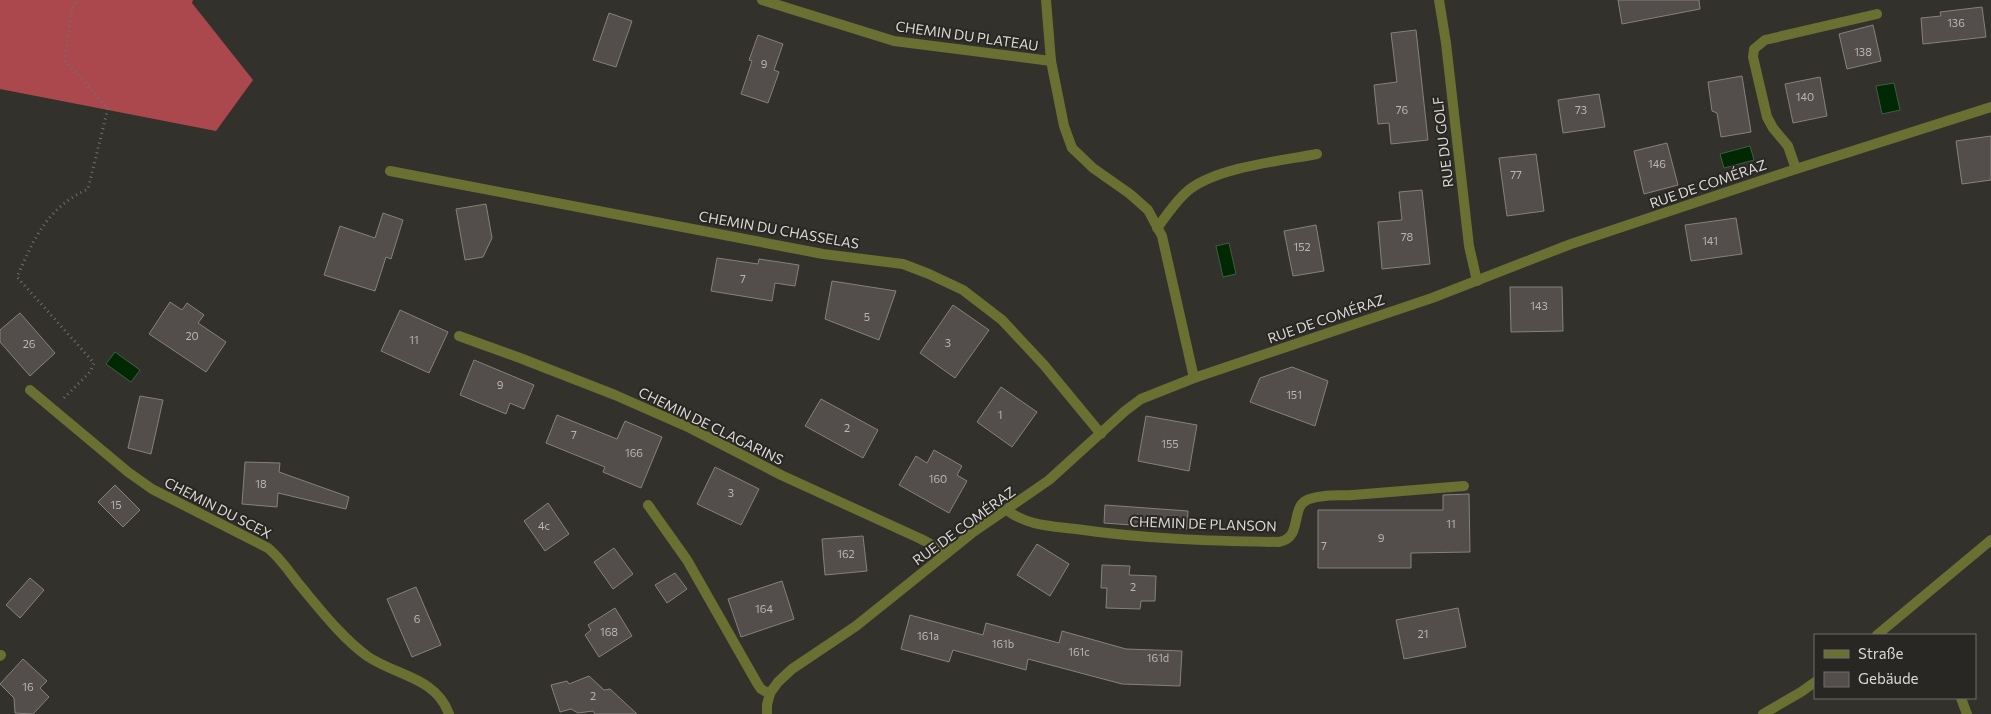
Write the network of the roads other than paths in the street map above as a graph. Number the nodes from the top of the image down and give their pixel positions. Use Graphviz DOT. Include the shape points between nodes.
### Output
graph roads {
  1 [pos="762,0"];
  2 [pos="1046,0"];
  3 [pos="1439,0"];
  4 [pos="1877,14"];
  5 [pos="1051,61"];
  6 [pos="1991,107"];
  7 [pos="1317,154"];
  8 [pos="1796,169"];
  9 [pos="390,171"];
  10 [pos="1158,228"];
  11 [pos="1477,281"];
  12 [pos="459,336"];
  13 [pos="1194,378"];
  14 [pos="30,390"];
  15 [pos="1101,434"];
  16 [pos="1464,486"];
  17 [pos="648,505"];
  18 [pos="1007,510"];
  19 [pos="1991,540"];
  20 [pos="944,556"];
  21 [pos="1878,634"];
  22 [pos="1814,683"];
  23 [pos="770,694"];
  24 [pos="1961,699"];
  25 [pos="449,714"];
  26 [pos="767,714"];
  27 [pos="1763,714"];
  28 [pos="1967,714"];
  1 -- 5 [label="street, CHEMIN DU PLATEAU" via="894,40"];
  2 -- 5 [label="street"];
  3 -- 11 [label="street, RUE DU GOLF" via="1469,246"];
  4 -- 8 [label="street" via="1765,40 1754,49 1767,117 1788,146"];
  5 -- 10 [label="street, CHEMIN DU PLATEAU" via="1064,126 1072,148 1148,210"];
  6 -- 8 [label="street, RUE DE COMÉRAZ"];
  7 -- 10 [label="street" via="1236,170 1202,182 1188,190"];
  8 -- 11 [label="street, RUE DE COMÉRAZ" via="1571,244"];
  9 -- 15 [label="street, CHEMIN DU CHASSELAS" via="814,252 903,264 963,290 1002,320"];
  10 -- 13 [label="street, CHEMIN DU PLATEAU"];
  11 -- 13 [label="street, RUE DE COMÉRAZ"];
  12 -- 20 [label="street, CHEMIN DE CLAGARINS" via="566,375 690,428 781,475 921,539"];
  13 -- 15 [label="street, RUE DE COMÉRAZ" via="1141,399"];
  14 -- 25 [label="street, CHEMIN DU SCEX" via="152,489 268,548 349,641 374,660 433,689 442,698"];
  15 -- 18 [label="street, RUE DE COMÉRAZ" via="1049,480"];
  16 -- 18 [label="street, CHEMIN DE PLANSON" via="1307,500 1300,508 1290,536 1279,542 1112,534 1028,522"];
  17 -- 23 [label="street" via="687,560 757,683"];
  18 -- 20 [label="street, RUE DE COMÉRAZ"];
  19 -- 21 [label="street"];
  20 -- 23 [label="street, RUE DE COMÉRAZ" via="856,626 792,669"];
  22 -- 27 [label="street"];
  23 -- 26 [label="street"];
  24 -- 28 [label="street"];
}
